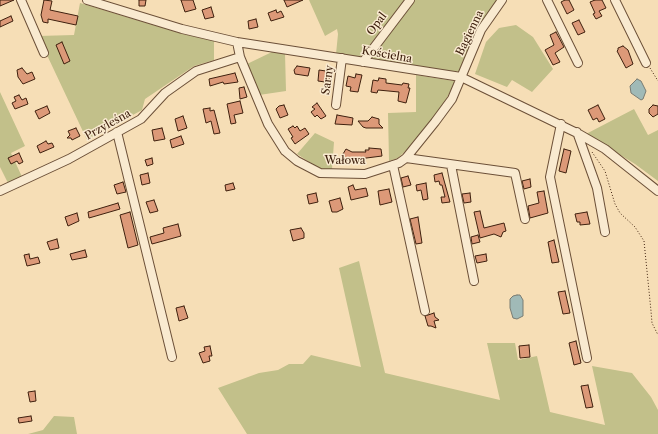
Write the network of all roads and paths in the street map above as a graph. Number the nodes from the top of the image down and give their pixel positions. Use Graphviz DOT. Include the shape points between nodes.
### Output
graph roads {
  1 [pos="21,0"];
  2 [pos="87,0"];
  3 [pos="410,0"];
  4 [pos="502,0"];
  5 [pos="546,0"];
  6 [pos="615,0"];
  7 [pos="237,42"];
  8 [pos="44,54"];
  9 [pos="240,57"];
  10 [pos="342,58"];
  11 [pos="363,62"];
  12 [pos="578,63"];
  13 [pos="646,63"];
  14 [pos="461,78"];
  15 [pos="658,81"];
  16 [pos="336,105"];
  17 [pos="561,124"];
  18 [pos="117,132"];
  19 [pos="576,132"];
  20 [pos="593,152"];
  21 [pos="406,158"];
  22 [pos="393,165"];
  23 [pos="451,165"];
  24 [pos="0,191"];
  25 [pos="658,191"];
  26 [pos="525,219"];
  27 [pos="605,232"];
  28 [pos="474,280"];
  29 [pos="424,312"];
  30 [pos="658,335"];
  31 [pos="172,357"];
  32 [pos="588,358"];
  1 -- 8 [label="street"];
  2 -- 7 [label="street, Kościelna" via="182,29"];
  3 -- 11 [label="street, Opal"];
  4 -- 14 [label="street, Bagienna" via="481,30"];
  5 -- 12 [label="street"];
  6 -- 13 [label="street"];
  7 -- 9 [label="street, Wałowa"];
  7 -- 10 [label="street, Kościelna"];
  9 -- 18 [label="street, Przyleśna" via="196,71 165,93 141,119"];
  9 -- 22 [label="street, Wałowa" via="268,124 280,145 297,161 320,173 336,174 365,174"];
  10 -- 11 [label="street, Kościelna"];
  10 -- 16 [label="street, Sarny"];
  11 -- 14 [label="street, Kościelna"];
  13 -- 15 [label="path"];
  14 -- 17 [label="street, Kościelna"];
  14 -- 21 [label="street, Wałowa" via="445,110"];
  17 -- 19 [label="street, Kościelna"];
  17 -- 32 [label="street" via="550,177"];
  18 -- 24 [label="street, Przyleśna" via="69,159"];
  18 -- 31 [label="street"];
  19 -- 25 [label="street, Kościelna" via="605,149"];
  19 -- 27 [label="street" via="597,188"];
  20 -- 30 [label="path" via="605,172 620,213 635,227 644,241 650,311"];
  21 -- 22 [label="street, Wałowa"];
  21 -- 23 [label="street"];
  22 -- 29 [label="street"];
  23 -- 26 [label="street" via="515,174"];
  23 -- 28 [label="street"];
}
